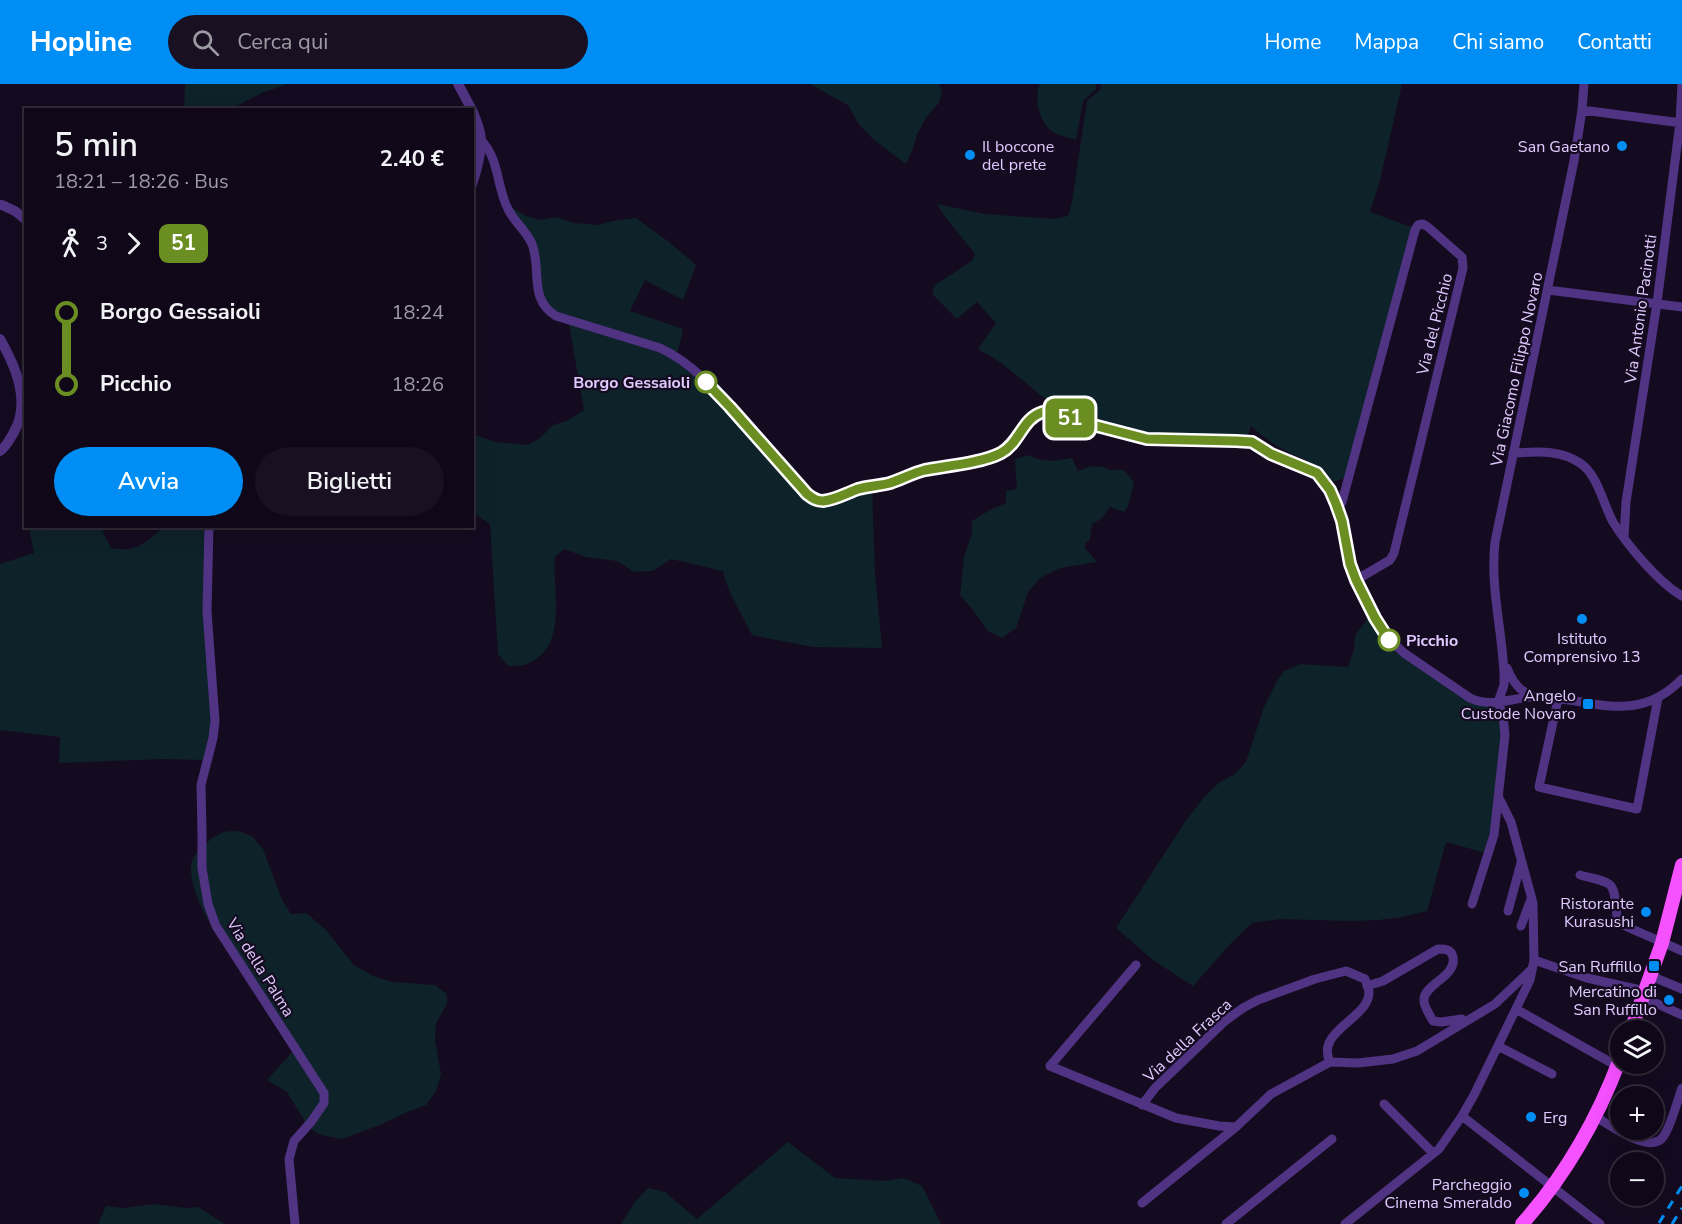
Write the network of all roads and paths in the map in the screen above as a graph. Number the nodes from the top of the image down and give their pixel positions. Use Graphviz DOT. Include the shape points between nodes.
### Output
graph roads {
  1 [pos="459,84"];
  2 [pos="1584,84"];
  3 [pos="1682,84"];
  4 [pos="471,108"];
  5 [pos="1582,110"];
  6 [pos="474,115"];
  7 [pos="1681,122"];
  8 [pos="481,140"];
  9 [pos="474,178"];
  10 [pos="0,205"];
  11 [pos="24,218"];
  12 [pos="1548,290"];
  13 [pos="1657,303"];
  14 [pos="1682,307"];
  15 [pos="0,339"];
  16 [pos="0,451"];
  17 [pos="1513,453"];
  18 [pos="1338,508"];
  19 [pos="209,528"];
  20 [pos="1624,538"];
  21 [pos="1356,580"];
  22 [pos="1682,596"];
  23 [pos="1504,660"];
  24 [pos="1682,679"];
  25 [pos="1535,697"];
  26 [pos="1658,698"];
  27 [pos="1558,699"];
  28 [pos="1498,702"];
  29 [pos="1499,798"];
  30 [pos="1522,861"];
  31 [pos="1682,865"];
  32 [pos="1580,875"];
  33 [pos="1532,897"];
  34 [pos="1472,904"];
  35 [pos="1508,911"];
  36 [pos="1521,927"];
  37 [pos="1662,943"];
  38 [pos="1682,951"];
  39 [pos="1136,965"];
  40 [pos="1533,965"];
  41 [pos="1651,976"];
  42 [pos="1367,986"];
  43 [pos="1682,989"];
  44 [pos="1644,995"];
  45 [pos="1516,1009"];
  46 [pos="1682,1015"];
  47 [pos="1635,1020"];
  48 [pos="1464,1023"];
  49 [pos="1498,1046"];
  50 [pos="1610,1057"];
  51 [pos="1330,1062"];
  52 [pos="1552,1074"];
  53 [pos="1614,1074"];
  54 [pos="1682,1088"];
  55 [pos="1384,1104"];
  56 [pos="1142,1105"];
  57 [pos="1462,1116"];
  58 [pos="1596,1117"];
  59 [pos="1236,1127"];
  60 [pos="1332,1139"];
  61 [pos="1433,1153"];
  62 [pos="1553,1186"];
  63 [pos="1142,1203"];
  64 [pos="295,1224"];
  65 [pos="1226,1224"];
  66 [pos="1345,1224"];
  67 [pos="1522,1224"];
  68 [pos="1600,1224"];
  1 -- 4 [label="street"];
  2 -- 5 [label="street, Via Giacomo Filippo Novaro"];
  3 -- 7 [label="street, Via Antonio Pacinotti"];
  5 -- 7 [label="street"];
  5 -- 12 [label="street, Via Giacomo Filippo Novaro"];
  6 -- 8 [label="street"];
  7 -- 13 [label="street, Via Antonio Pacinotti"];
  8 -- 9 [label="street"];
  8 -- 18 [label="street" via="489,149 508,211 532,244 538,290 546,310 660,348 691,366 814,499 831,500 920,471 1000,454 1033,416 1043,412 1147,439 1252,442 1317,473"];
  10 -- 11 [label="street"];
  12 -- 13 [label="street"];
  12 -- 17 [label="street, Via Giacomo Filippo Novaro"];
  13 -- 14 [label="street"];
  13 -- 20 [label="street, Via Antonio Pacinotti" via="1626,502"];
  15 -- 16 [label="street" via="17,375 22,397 20,422"];
  17 -- 20 [label="street" via="1547,452 1582,464"];
  17 -- 23 [label="street, Via Giacomo Filippo Novaro" via="1493,559"];
  18 -- 21 [label="street"];
  18 -- 21 [label="street, Via del Picchio" via="1415,230 1422,224 1462,257 1463,268 1394,553 1390,560"];
  19 -- 64 [label="street, Via della Palma" via="207,611 215,721 201,785 202,868 216,926 324,1093 324,1103 294,1141 289,1159"];
  20 -- 22 [label="street"];
  21 -- 28 [label="street" via="1394,645 1470,698 1482,703"];
  23 -- 25 [label="street, Via Giacomo Filippo Novaro" via="1513,682"];
  23 -- 28 [label="street, Via Giacomo Filippo Novaro" via="1504,685"];
  24 -- 26 [label="street"];
  25 -- 27 [label="street"];
  25 -- 28 [label="street"];
  26 -- 27 [label="street" via="1615,707"];
  26 -- 27 [label="street" via="1637,809 1539,787"];
  28 -- 29 [label="street" via="1505,735"];
  29 -- 30 [label="street" via="1511,822"];
  29 -- 34 [label="street" via="1494,836"];
  30 -- 33 [label="street"];
  30 -- 35 [label="street"];
  31 -- 37 [label="main road"];
  32 -- 37 [label="street" via="1608,883 1615,892 1619,920"];
  33 -- 36 [label="street"];
  33 -- 40 [label="street"];
  37 -- 38 [label="street"];
  37 -- 41 [label="main road"];
  39 -- 56 [label="street" via="1050,1066"];
  40 -- 44 [label="street" via="1631,987"];
  40 -- 45 [label="street"];
  40 -- 48 [label="street" via="1495,1004"];
  41 -- 43 [label="street"];
  41 -- 44 [label="main road"];
  42 -- 48 [label="street" via="1438,949 1447,950 1454,962 1451,969 1425,994 1423,1001 1433,1021 1462,1019"];
  42 -- 51 [label="street" via="1369,992 1361,1009 1328,1043 1326,1055"];
  42 -- 56 [label="street, Via della Frasca" via="1365,979 1346,971 1257,1000 1225,1021"];
  44 -- 46 [label="street"];
  44 -- 47 [label="main road"];
  45 -- 49 [label="street"];
  45 -- 50 [label="street"];
  48 -- 51 [label="street" via="1417,1051 1393,1059"];
  49 -- 52 [label="street"];
  49 -- 57 [label="street"];
  51 -- 59 [label="street" via="1271,1094"];
  53 -- 58 [label="main road"];
  54 -- 58 [label="street" via="1666,1133 1656,1143 1643,1143"];
  55 -- 61 [label="street"];
  56 -- 59 [label="street" via="1176,1118"];
  57 -- 61 [label="street"];
  57 -- 62 [label="street"];
  58 -- 62 [label="main road"];
  59 -- 63 [label="street"];
  60 -- 65 [label="street"];
  61 -- 66 [label="street"];
  62 -- 67 [label="main road"];
  62 -- 68 [label="street"];
}
